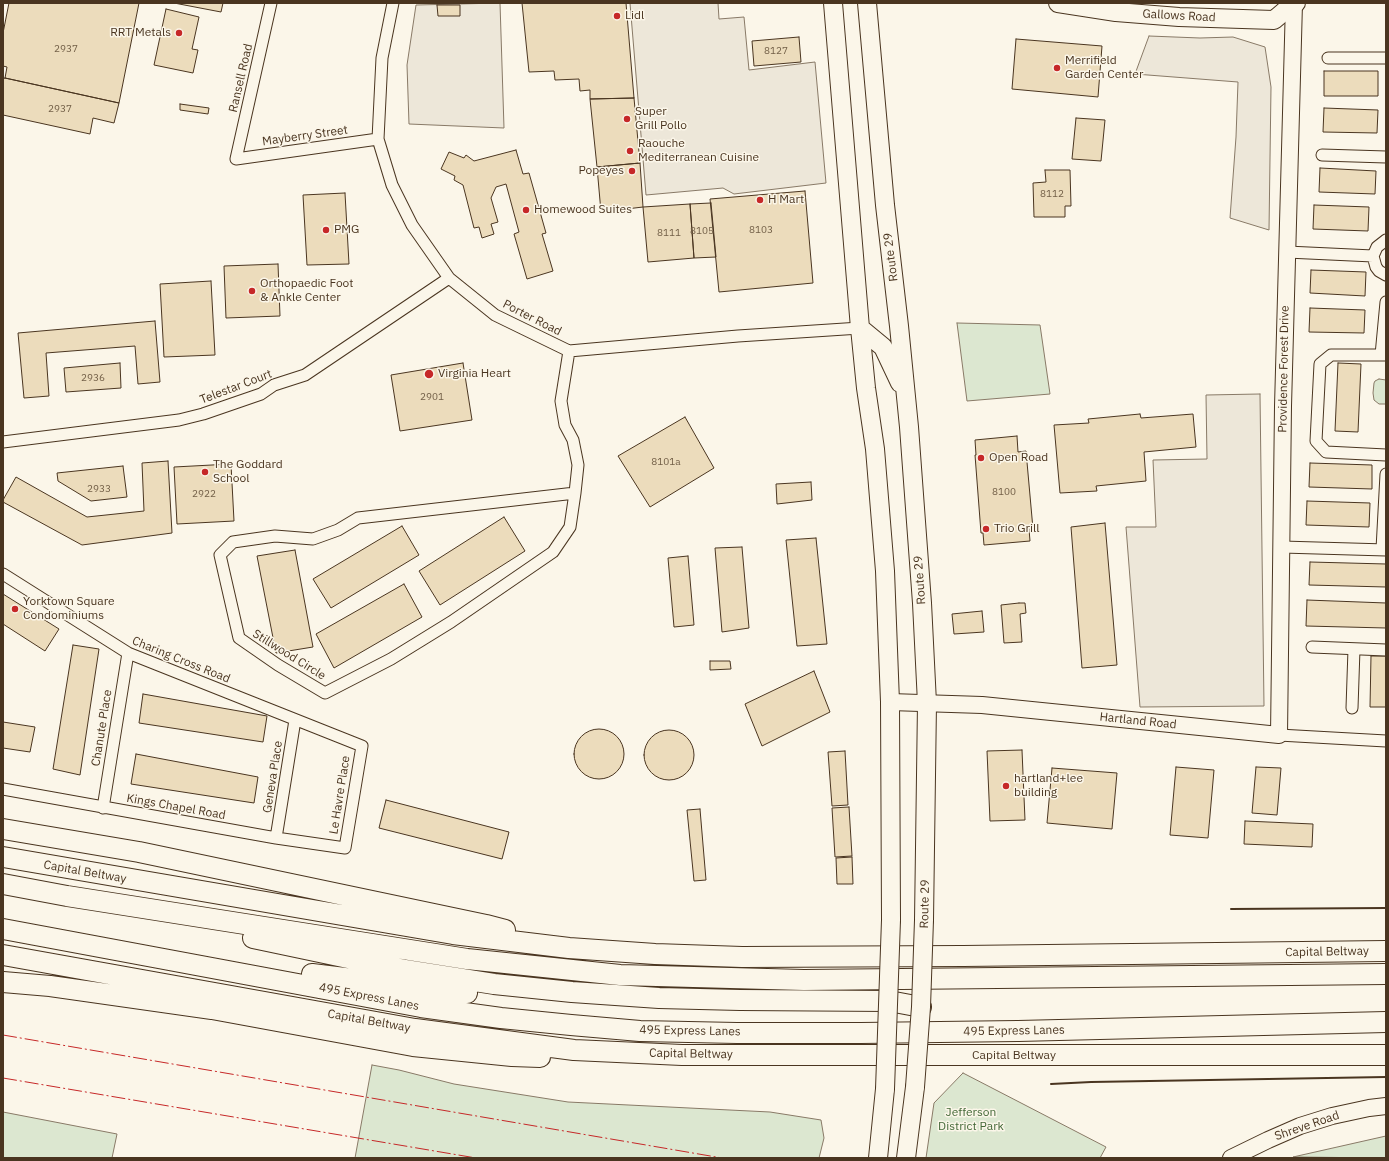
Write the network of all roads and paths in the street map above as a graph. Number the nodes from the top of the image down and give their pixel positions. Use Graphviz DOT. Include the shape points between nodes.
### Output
graph roads {
  1 [pos="271,3"];
  2 [pos="393,3"];
  3 [pos="833,3"];
  4 [pos="867,3"];
  5 [pos="1058,3"];
  6 [pos="1295,3"];
  7 [pos="1328,58"];
  8 [pos="1386,58"];
  9 [pos="378,139"];
  10 [pos="1322,154"];
  11 [pos="1386,157"];
  12 [pos="236,159"];
  13 [pos="1386,240"];
  14 [pos="1287,252"];
  15 [pos="1373,256"];
  16 [pos="1386,275"];
  17 [pos="449,278"];
  18 [pos="1386,302"];
  19 [pos="860,328"];
  20 [pos="569,351"];
  21 [pos="1384,355"];
  22 [pos="905,394"];
  23 [pos="3,442"];
  24 [pos="1386,455"];
  25 [pos="1386,474"];
  26 [pos="575,493"];
  27 [pos="1282,547"];
  28 [pos="1384,549"];
  29 [pos="3,574"];
  30 [pos="1312,647"];
  31 [pos="1354,649"];
  32 [pos="1386,650"];
  33 [pos="128,653"];
  34 [pos="890,702"];
  35 [pos="927,702"];
  36 [pos="1352,708"];
  37 [pos="295,720"];
  38 [pos="1280,735"];
  39 [pos="1386,741"];
  40 [pos="362,746"];
  41 [pos="3,789"];
  42 [pos="103,808"];
  43 [pos="3,829"];
  44 [pos="276,838"];
  45 [pos="345,848"];
  46 [pos="3,857"];
  47 [pos="3,884"];
  48 [pos="67,896"];
  49 [pos="3,929"];
  50 [pos="569,948"];
  51 [pos="112,949"];
  52 [pos="1386,951"];
  53 [pos="3,955"];
  54 [pos="1386,974"];
  55 [pos="3,982"];
  56 [pos="842,1007"];
  57 [pos="889,1007"];
  58 [pos="921,1007"];
  59 [pos="1386,1022"];
  60 [pos="682,1055"];
  61 [pos="1386,1055"];
  62 [pos="1386,1106"];
  63 [pos="878,1158"];
  64 [pos="906,1158"];
  65 [pos="1231,1158"];
  1 -- 12 [label="street, Ransell Road"];
  2 -- 9 [label="street, Porter Road" via="382,58"];
  3 -- 19 [label="main road"];
  4 -- 22 [label="main road, Route 29"];
  5 -- 6 [label="main road, Gallows Road" via="1116,12 1179,17 1274,20"];
  6 -- 14 [label="street, Providence Forest Drive"];
  7 -- 8 [label="street"];
  9 -- 12 [label="street, Mayberry Street"];
  9 -- 17 [label="street, Porter Road" via="392,185 412,225"];
  10 -- 11 [label="street"];
  13 -- 15 [label="street" via="1377,247"];
  14 -- 15 [label="street"];
  14 -- 27 [label="street, Providence Forest Drive"];
  15 -- 16 [label="street" via="1376,267"];
  17 -- 20 [label="street, Porter Road" via="495,315"];
  17 -- 23 [label="street, Telestar Court" via="305,375 274,385 261,394 179,420"];
  18 -- 21 [label="street"];
  19 -- 20 [label="street, Porter Road"];
  19 -- 22 [label="main road" via="883,347"];
  19 -- 34 [label="main road" via="875,449 884,556"];
  20 -- 26 [label="street, Stillwood Circle" via="561,401 565,425 573,440 578,465"];
  21 -- 24 [label="street" via="1331,355 1320,364 1316,441 1326,452"];
  22 -- 35 [label="main road, Route 29" via="913,476"];
  25 -- 28 [label="street"];
  26 -- 26 [label="street, Stillwood Circle" via="570,527 553,552 451,622 391,659 325,693 239,638 220,555 233,542 275,536 313,539 338,530 358,518"];
  27 -- 28 [label="street"];
  27 -- 38 [label="street, Providence Forest Drive"];
  29 -- 33 [label="street, Charing Cross Road"];
  30 -- 31 [label="street"];
  31 -- 32 [label="street"];
  31 -- 36 [label="street"];
  33 -- 37 [label="street, Charing Cross Road"];
  33 -- 42 [label="street, Chanute Place"];
  34 -- 35 [label="street, Hartland Road"];
  34 -- 57 [label="main road, bridge"];
  35 -- 38 [label="street, Hartland Road" via="982,705"];
  35 -- 58 [label="main road, Route 29, bridge"];
  37 -- 40 [label="street, Charing Cross Road"];
  37 -- 44 [label="street, Geneva Place"];
  38 -- 39 [label="street, Hartland Road"];
  40 -- 45 [label="street, Le Havre Place"];
  41 -- 42 [label="street, Kings Chapel Road"];
  42 -- 44 [label="street, Kings Chapel Road"];
  43 -- 50 [label="highway" via="139,852 478,923"];
  44 -- 45 [label="street, Kings Chapel Road"];
  46 -- 50 [label="highway, Capital Beltway" via="453,934"];
  47 -- 48 [label="highway"];
  48 -- 54 [label="highway" via="467,959 620,975 804,980"];
  48 -- 56 [label="highway" via="341,957 494,984 659,998"];
  49 -- 51 [label="highway, 495 Express Lanes"];
  50 -- 52 [label="highway, Capital Beltway" via="742,957"];
  51 -- 56 [label="highway" via="546,1003 694,1013"];
  51 -- 59 [label="highway, 495 Express Lanes" via="421,1007 532,1021 640,1030 861,1033"];
  53 -- 60 [label="highway, Capital Beltway" via="415,1029 574,1050"];
  55 -- 60 [label="highway" via="50,986 212,1010 413,1046 520,1056 599,1059"];
  56 -- 57 [label="highway"];
  57 -- 58 [label="highway"];
  57 -- 63 [label="main road, bridge" via="886,1089"];
  58 -- 64 [label="main road, Route 29, bridge"];
  60 -- 61 [label="highway, Capital Beltway"];
  62 -- 65 [label="street, Shreve Road" via="1332,1116 1300,1126"];
}
